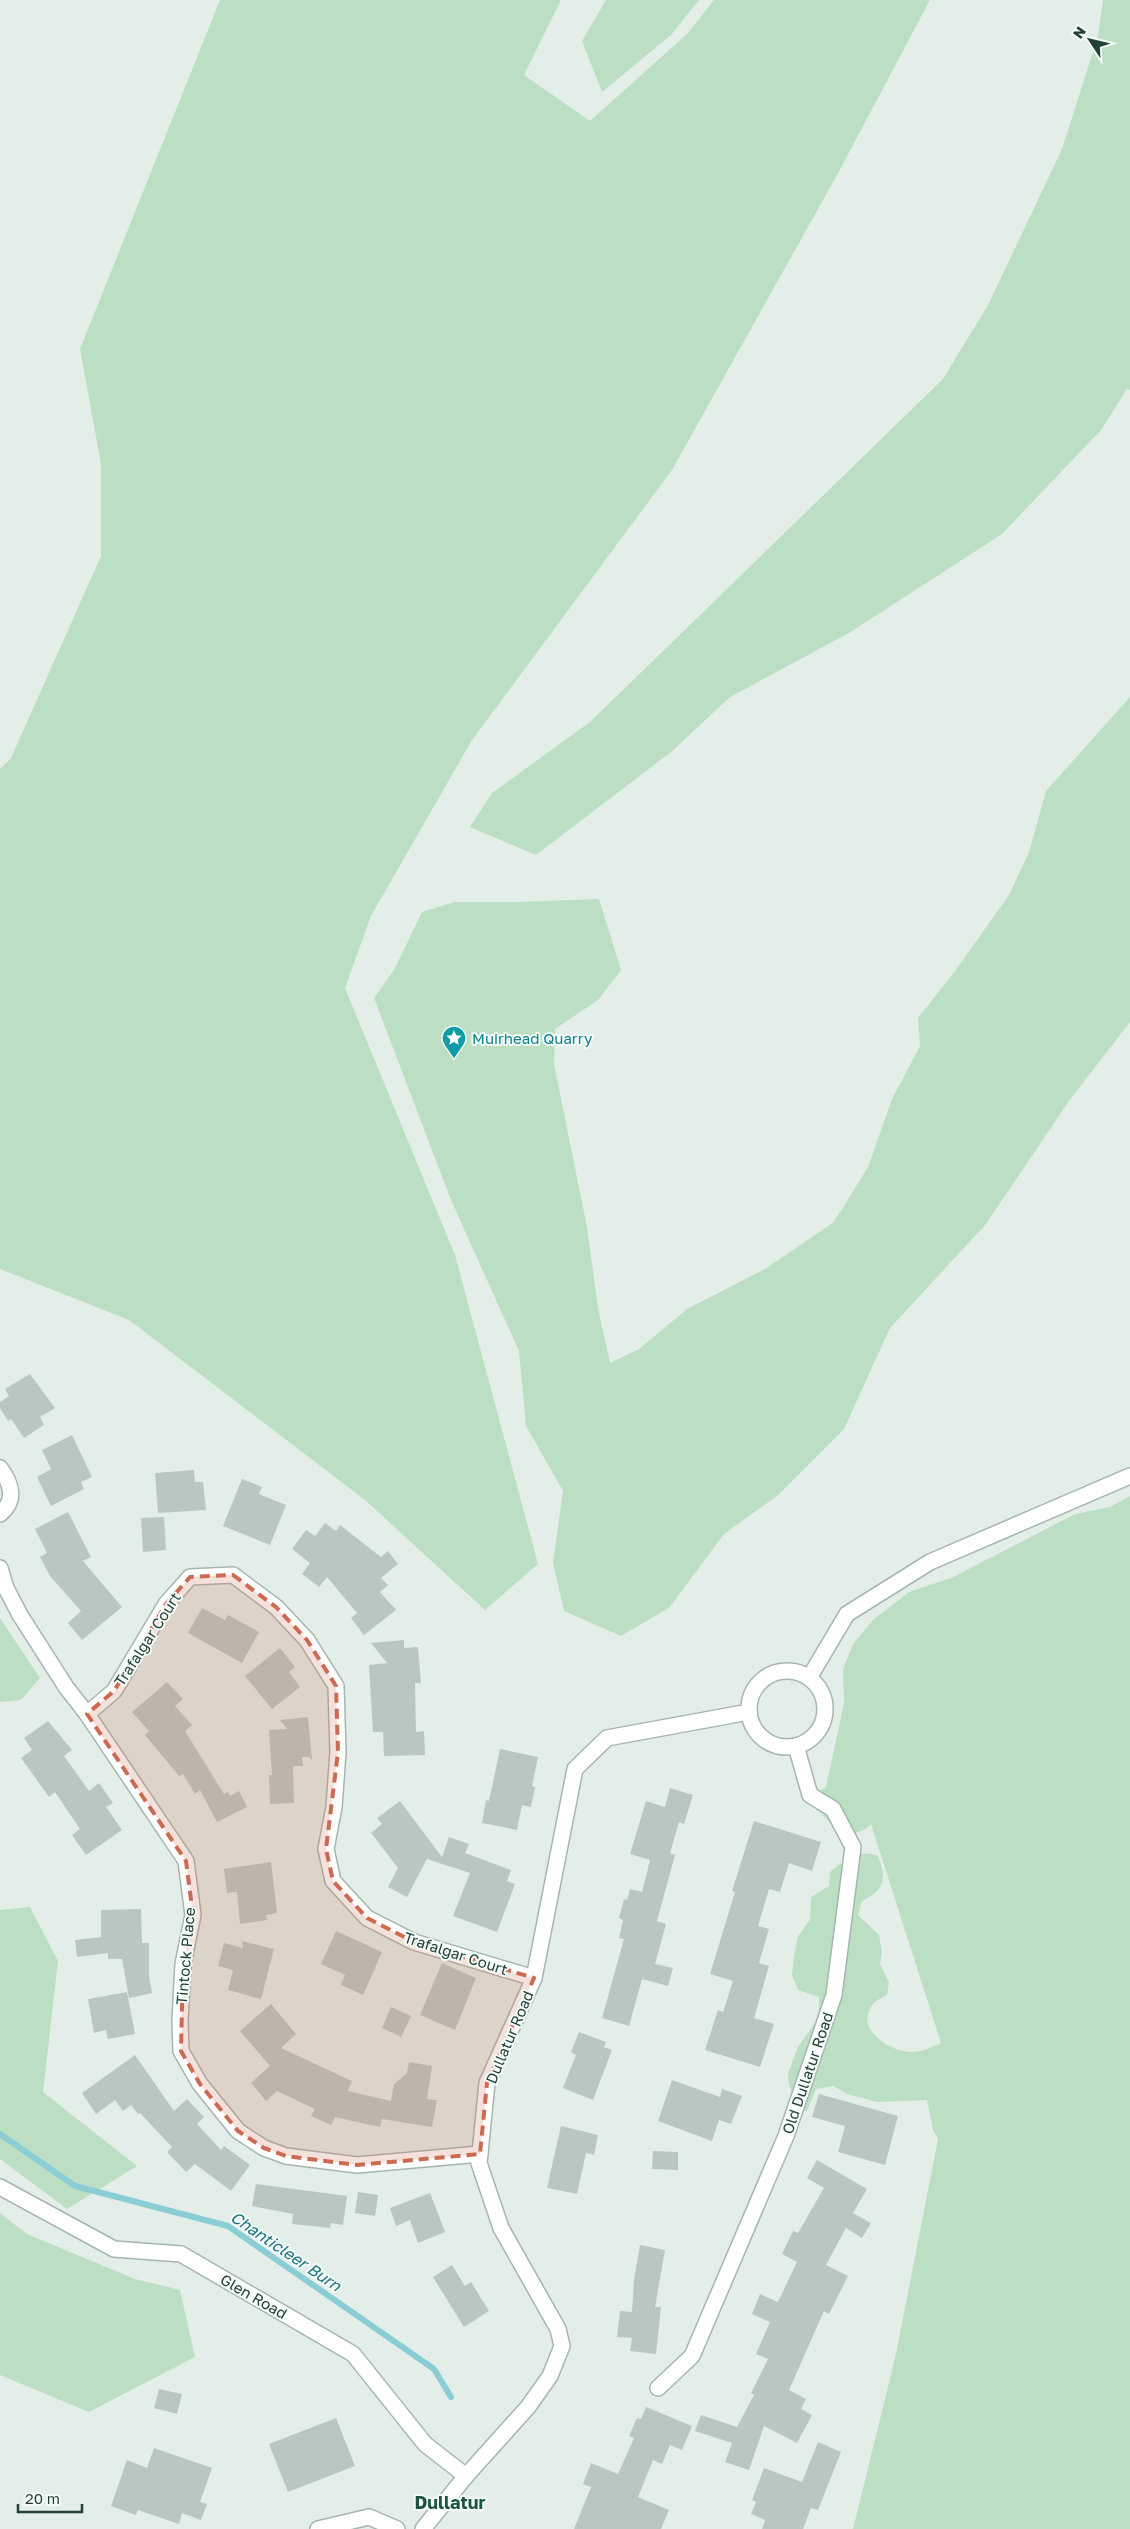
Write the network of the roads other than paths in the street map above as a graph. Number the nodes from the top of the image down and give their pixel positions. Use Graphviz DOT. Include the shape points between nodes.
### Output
graph roads {
  1 [pos="0,1468"];
  2 [pos="1130,1476"];
  3 [pos="0,1514"];
  4 [pos="0,1568"];
  5 [pos="3,1590"];
  6 [pos="809,1678"];
  7 [pos="749,1712"];
  8 [pos="86,1714"];
  9 [pos="796,1746"];
  10 [pos="534,1978"];
  11 [pos="480,2154"];
  12 [pos="0,2186"];
  13 [pos="658,2388"];
  14 [pos="466,2476"];
  15 [pos="318,2529"];
  16 [pos="397,2529"];
  17 [pos="423,2529"];
  1 -- 3 [label="street" via="10,1481 10,1498"];
  2 -- 6 [label="street" via="930,1562 847,1614"];
  4 -- 5 [label="street, Tintock Place"];
  5 -- 8 [label="street, Tintock Place"];
  6 -- 7 [label="street" via="782,1671 762,1680 756,1688"];
  6 -- 9 [label="street" via="817,1685 825,1713 812,1738"];
  7 -- 9 [label="street" via="754,1728 763,1739 777,1746"];
  7 -- 10 [label="street, Dullatur Road" via="607,1738 576,1770"];
  8 -- 10 [label="street, Trafalgar Court" via="114,1691 166,1604 190,1577 233,1575 276,1607 307,1640 336,1686 338,1752 334,1807 326,1849 333,1881 367,1918 414,1942"];
  8 -- 11 [label="street, Tintock Place" via="186,1861 192,1915 183,1964 181,2051 200,2084 238,2130 264,2148 286,2156 357,2165"];
  9 -- 13 [label="street, Old Dullatur Road" via="810,1795 832,1809 853,1847 834,1995 786,2136 692,2356"];
  10 -- 11 [label="street, Dullatur Road" via="487,2083"];
  11 -- 14 [label="street, Dullatur Road" via="479,2164 501,2228 558,2329 562,2346 550,2376 528,2406"];
  12 -- 14 [label="street, Glen Road" via="114,2249 181,2254 353,2354 425,2444"];
  14 -- 17 [label="street, Dullatur Road"];
  15 -- 16 [label="street" via="369,2517"];
}
